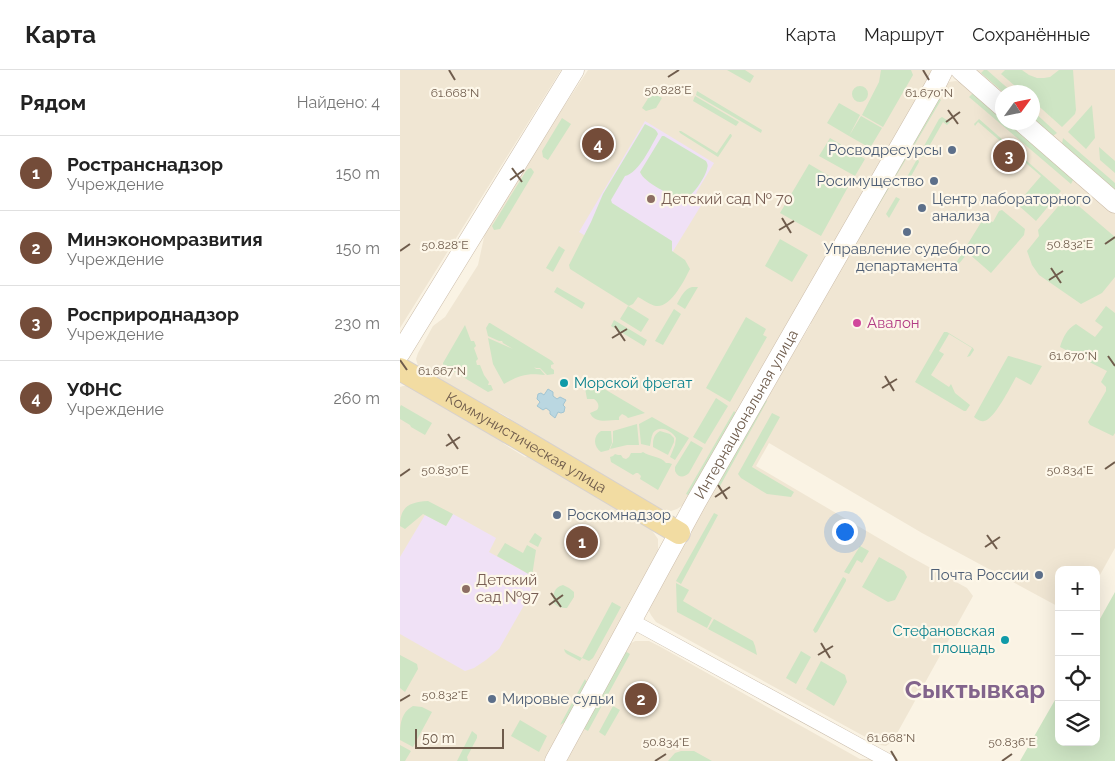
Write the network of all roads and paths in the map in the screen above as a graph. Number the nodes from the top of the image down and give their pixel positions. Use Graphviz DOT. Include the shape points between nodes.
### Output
graph roads {
  1 [pos="574,70"];
  2 [pos="942,70"];
  3 [pos="961,70"];
  4 [pos="995,100"];
  5 [pos="1031,130"];
  6 [pos="1115,203"];
  7 [pos="400,353"];
  8 [pos="400,369"];
  9 [pos="678,533"];
  10 [pos="632,621"];
  11 [pos="554,761"];
  12 [pos="888,761"];
  1 -- 7 [label="street"];
  2 -- 9 [label="street, Интернациональная улица"];
  3 -- 4 [label="street"];
  5 -- 6 [label="street"];
  8 -- 9 [label="main road, Коммунистическая улица"];
  9 -- 10 [label="street, Интернациональная улица"];
  10 -- 11 [label="street, Интернациональная улица"];
  10 -- 12 [label="street"];
}
